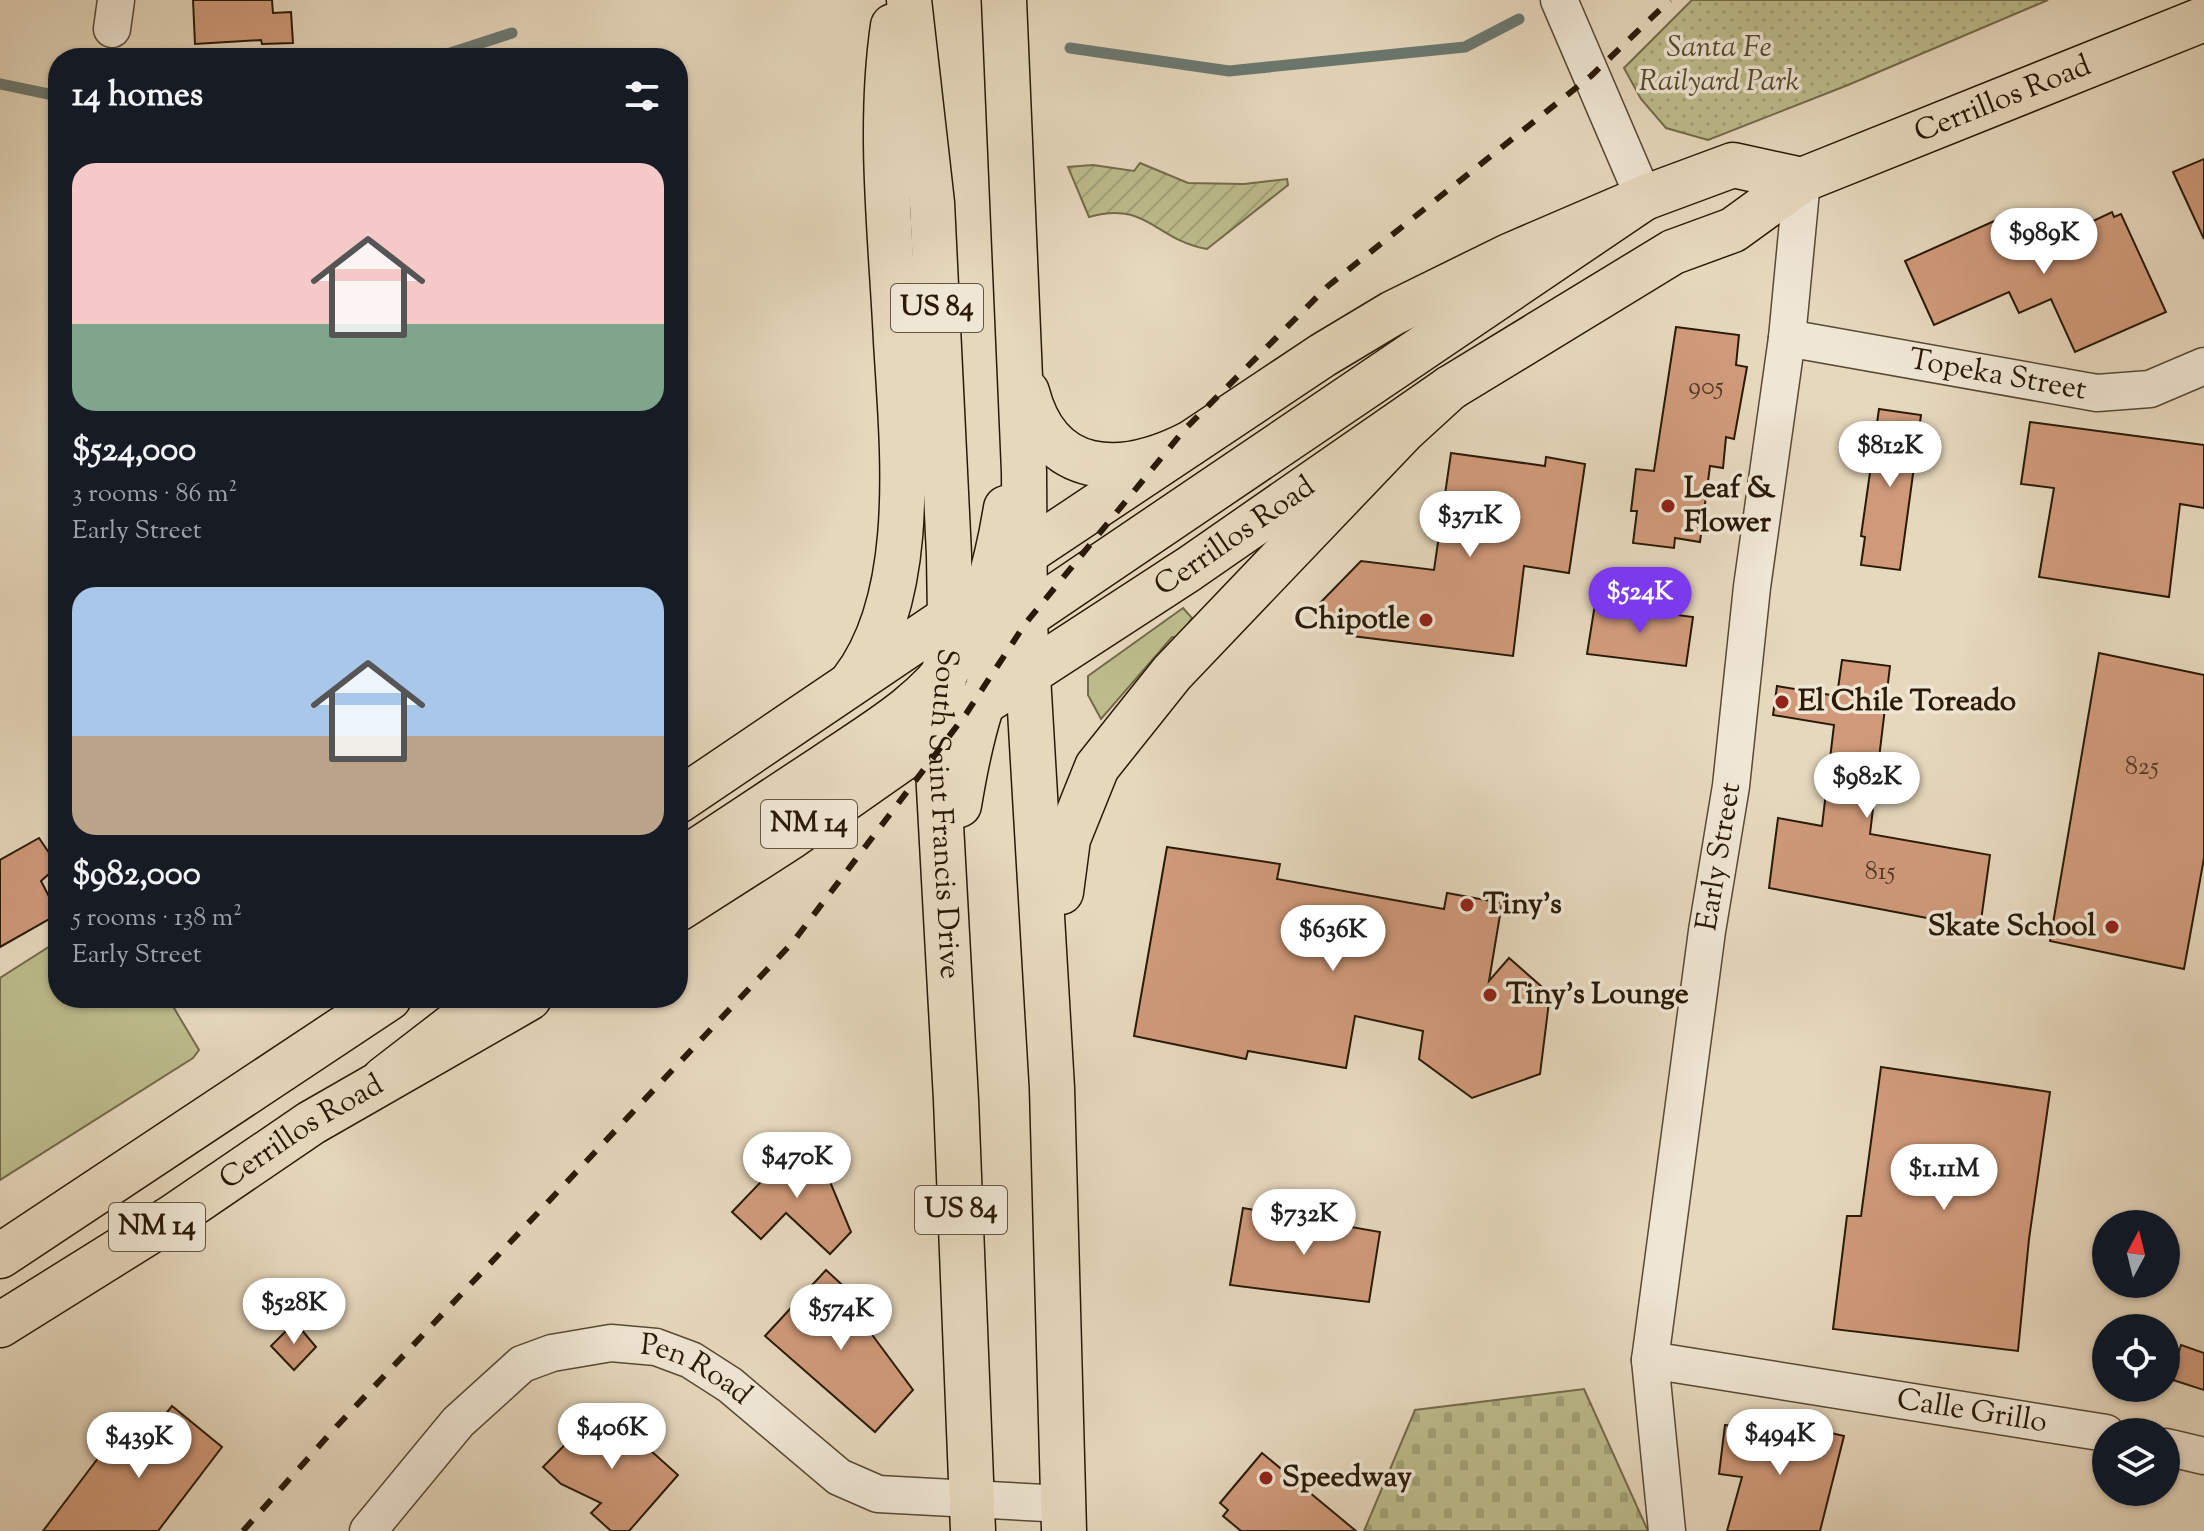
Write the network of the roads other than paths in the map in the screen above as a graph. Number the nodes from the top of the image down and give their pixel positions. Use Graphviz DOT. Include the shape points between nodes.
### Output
graph roads {
  1 [pos="896,0"];
  2 [pos="909,0"];
  3 [pos="1004,0"];
  4 [pos="1559,0"];
  5 [pos="2204,19"];
  6 [pos="1802,180"];
  7 [pos="1644,198"];
  8 [pos="1787,338"];
  9 [pos="1017,354"];
  10 [pos="2204,366"];
  11 [pos="1450,388"];
  12 [pos="1020,413"];
  13 [pos="1189,444"];
  14 [pos="1023,555"];
  15 [pos="988,585"];
  16 [pos="950,617"];
  17 [pos="1025,617"];
  18 [pos="944,673"];
  19 [pos="1030,674"];
  20 [pos="852,682"];
  21 [pos="980,706"];
  22 [pos="938,736"];
  23 [pos="688,794"];
  24 [pos="688,856"];
  25 [pos="945,890"];
  26 [pos="688,902"];
  27 [pos="374,1008"];
  28 [pos="476,1008"];
  29 [pos="511,1008"];
  30 [pos="1050,1050"];
  31 [pos="384,1079"];
  32 [pos="0,1256"];
  33 [pos="0,1325"];
  34 [pos="1650,1360"];
  35 [pos="2092,1431"];
  36 [pos="2180,1450"];
  37 [pos="2204,1456"];
  38 [pos="973,1515"];
  39 [pos="1064,1518"];
  40 [pos="368,1531"];
  41 [pos="1667,1531"];
  1 -- 20 [label="main road" via="888,63 888,196 901,513 879,637"];
  2 -- 16 [label="main road, South Saint Francis Drive / US 84" via="932,203"];
  3 -- 9 [label="main road, US 84"];
  4 -- 7 [label="street"];
  5 -- 6 [label="main road, Cerrillos Road"];
  6 -- 7 [label="main road" via="1733,165"];
  6 -- 8 [label="street, Early Street"];
  6 -- 11 [label="main road, Cerrillos Road" via="1733,230 1673,252"];
  7 -- 13 [label="main road" via="1393,313"];
  7 -- 17 [label="main road"];
  8 -- 10 [label="street, Topeka Street" via="2097,393 2150,389"];
  8 -- 34 [label="street, Early Street" via="1731,786"];
  9 -- 12 [label="main road, US 84"];
  9 -- 13 [label="main road" via="1043,435 1074,458 1111,468 1158,460"];
  11 -- 19 [label="main road, Cerrillos Road"];
  11 -- 30 [label="main road" via="1172,673 1097,767 1068,839"];
  12 -- 14 [label="main road, US 84"];
  12 -- 15 [label="main road"];
  13 -- 14 [label="main road"];
  14 -- 15 [label="main road"];
  14 -- 17 [label="main road, US 84"];
  15 -- 16 [label="main road"];
  15 -- 18 [label="main road" via="958,655"];
  16 -- 18 [label="main road, South Saint Francis Drive / US 84"];
  16 -- 20 [label="main road"];
  17 -- 19 [label="main road, US 84"];
  17 -- 21 [label="main road"];
  18 -- 22 [label="main road, South Saint Francis Drive / US 84"];
  18 -- 24 [label="main road" via="897,717"];
  19 -- 21 [label="main road, Cerrillos Road / NM 14"];
  19 -- 30 [label="main road, US 84"];
  20 -- 23 [label="main road"];
  21 -- 22 [label="main road, Cerrillos Road / NM 14"];
  21 -- 25 [label="main road"];
  22 -- 25 [label="main road, South Saint Francis Drive / US 84"];
  22 -- 26 [label="main road, Cerrillos Road / NM 14"];
  25 -- 38 [label="main road, South Saint Francis Drive / US 84"];
  27 -- 32 [label="main road, Cerrillos Road / NM 14"];
  28 -- 31 [label="main road"];
  29 -- 31 [label="main road, Cerrillos Road / NM 14"];
  30 -- 39 [label="main road, US 84"];
  31 -- 33 [label="main road, Cerrillos Road / NM 14"];
  34 -- 35 [label="street, Calle Grillo"];
  34 -- 41 [label="street, Early Street"];
  36 -- 37 [label="street"];
  38 -- 39 [label="street, Pen Road"];
  38 -- 40 [label="street, Pen Road" via="878,1494 839,1477 730,1385 691,1360 656,1347 611,1343 522,1364 458,1422"];
}
